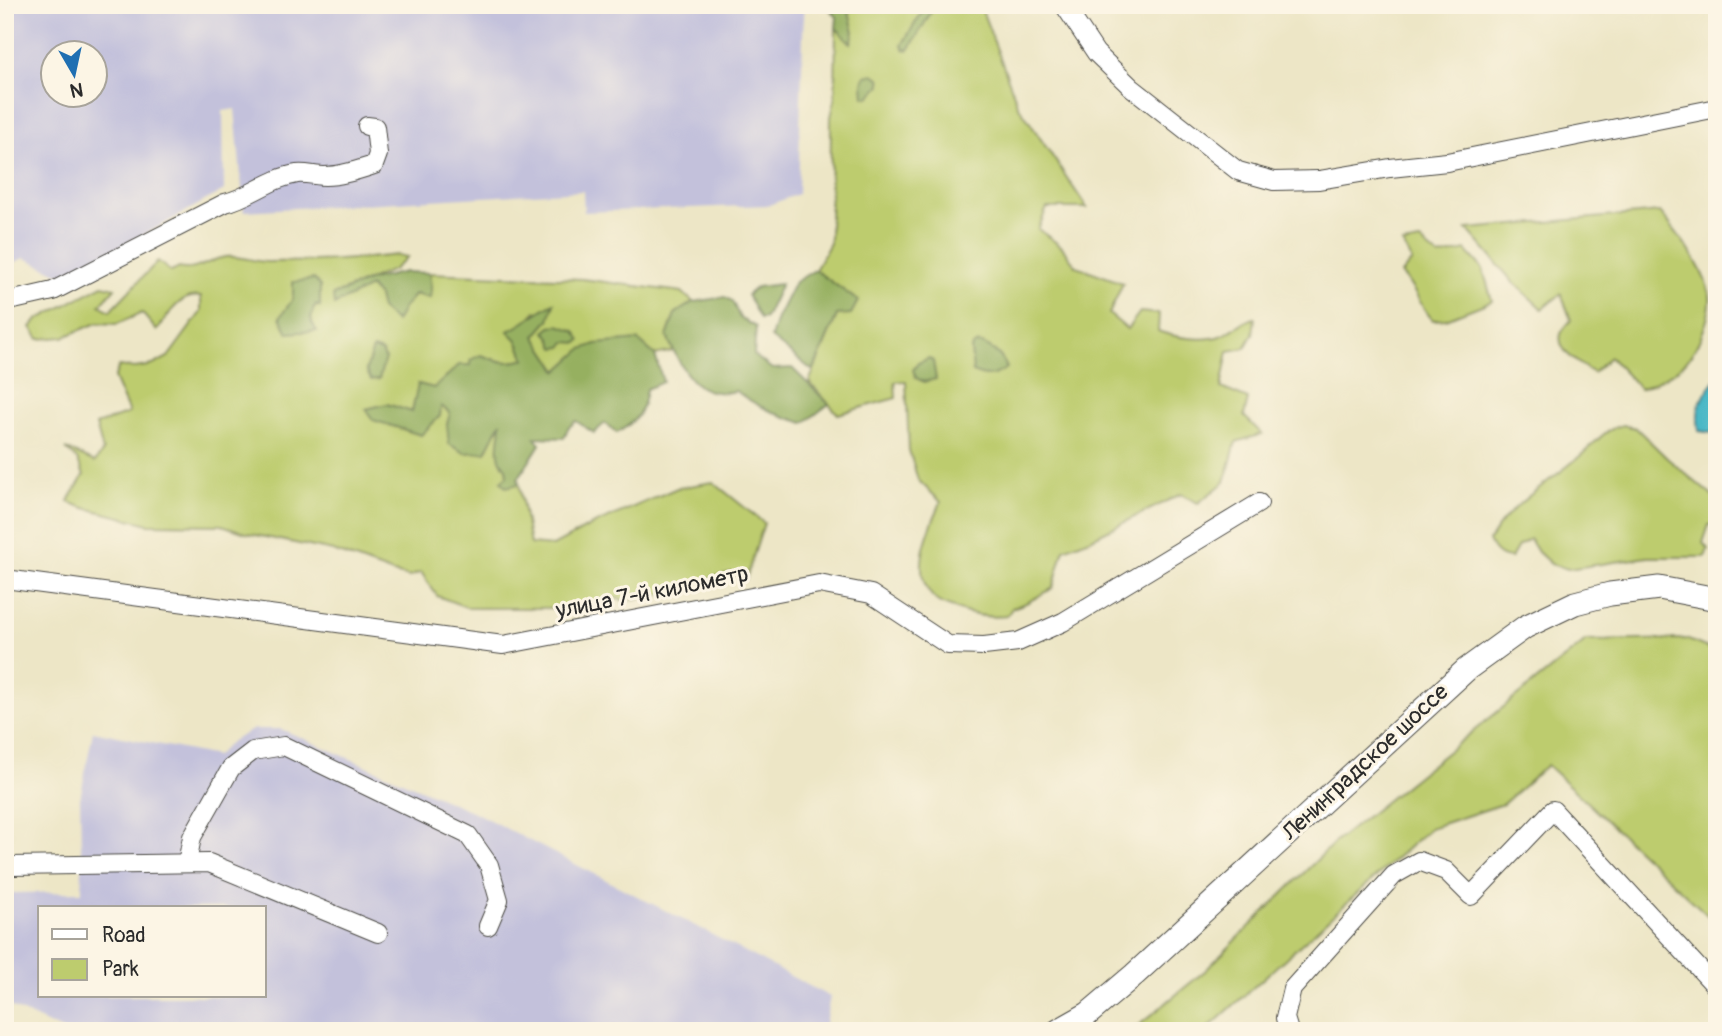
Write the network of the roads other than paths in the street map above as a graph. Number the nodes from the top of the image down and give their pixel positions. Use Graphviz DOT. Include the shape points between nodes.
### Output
graph roads {
  1 [pos="1064,5"];
  2 [pos="1717,108"];
  3 [pos="367,127"];
  4 [pos="5,302"];
  5 [pos="1259,503"];
  6 [pos="5,579"];
  7 [pos="1717,599"];
  8 [pos="187,863"];
  9 [pos="5,868"];
  10 [pos="488,926"];
  11 [pos="379,933"];
  12 [pos="1717,988"];
  13 [pos="1058,1031"];
  14 [pos="1289,1031"];
  1 -- 2 [label="lane" via="1096,53 1131,87 1238,171 1273,181 1320,180 1447,162"];
  3 -- 4 [label="lane" via="375,127 378,142 374,165 271,181 53,291"];
  5 -- 6 [label="lane, улица 7-й километр" via="1063,622 1018,642 984,646 948,645 870,594 819,584 503,645"];
  7 -- 13 [label="main road, Ленинградское шоссе" via="1659,588 1610,594 1575,603 1525,627 1467,669 1134,975 1088,1014"];
  8 -- 9 [label="lane"];
  8 -- 10 [label="lane" via="192,837 231,768 253,751 284,746 468,835 489,864 499,900"];
  8 -- 11 [label="lane" via="209,863"];
  12 -- 14 [label="lane" via="1553,810 1471,897 1446,871 1419,861 1394,874 1292,989 1285,1018"];
}
